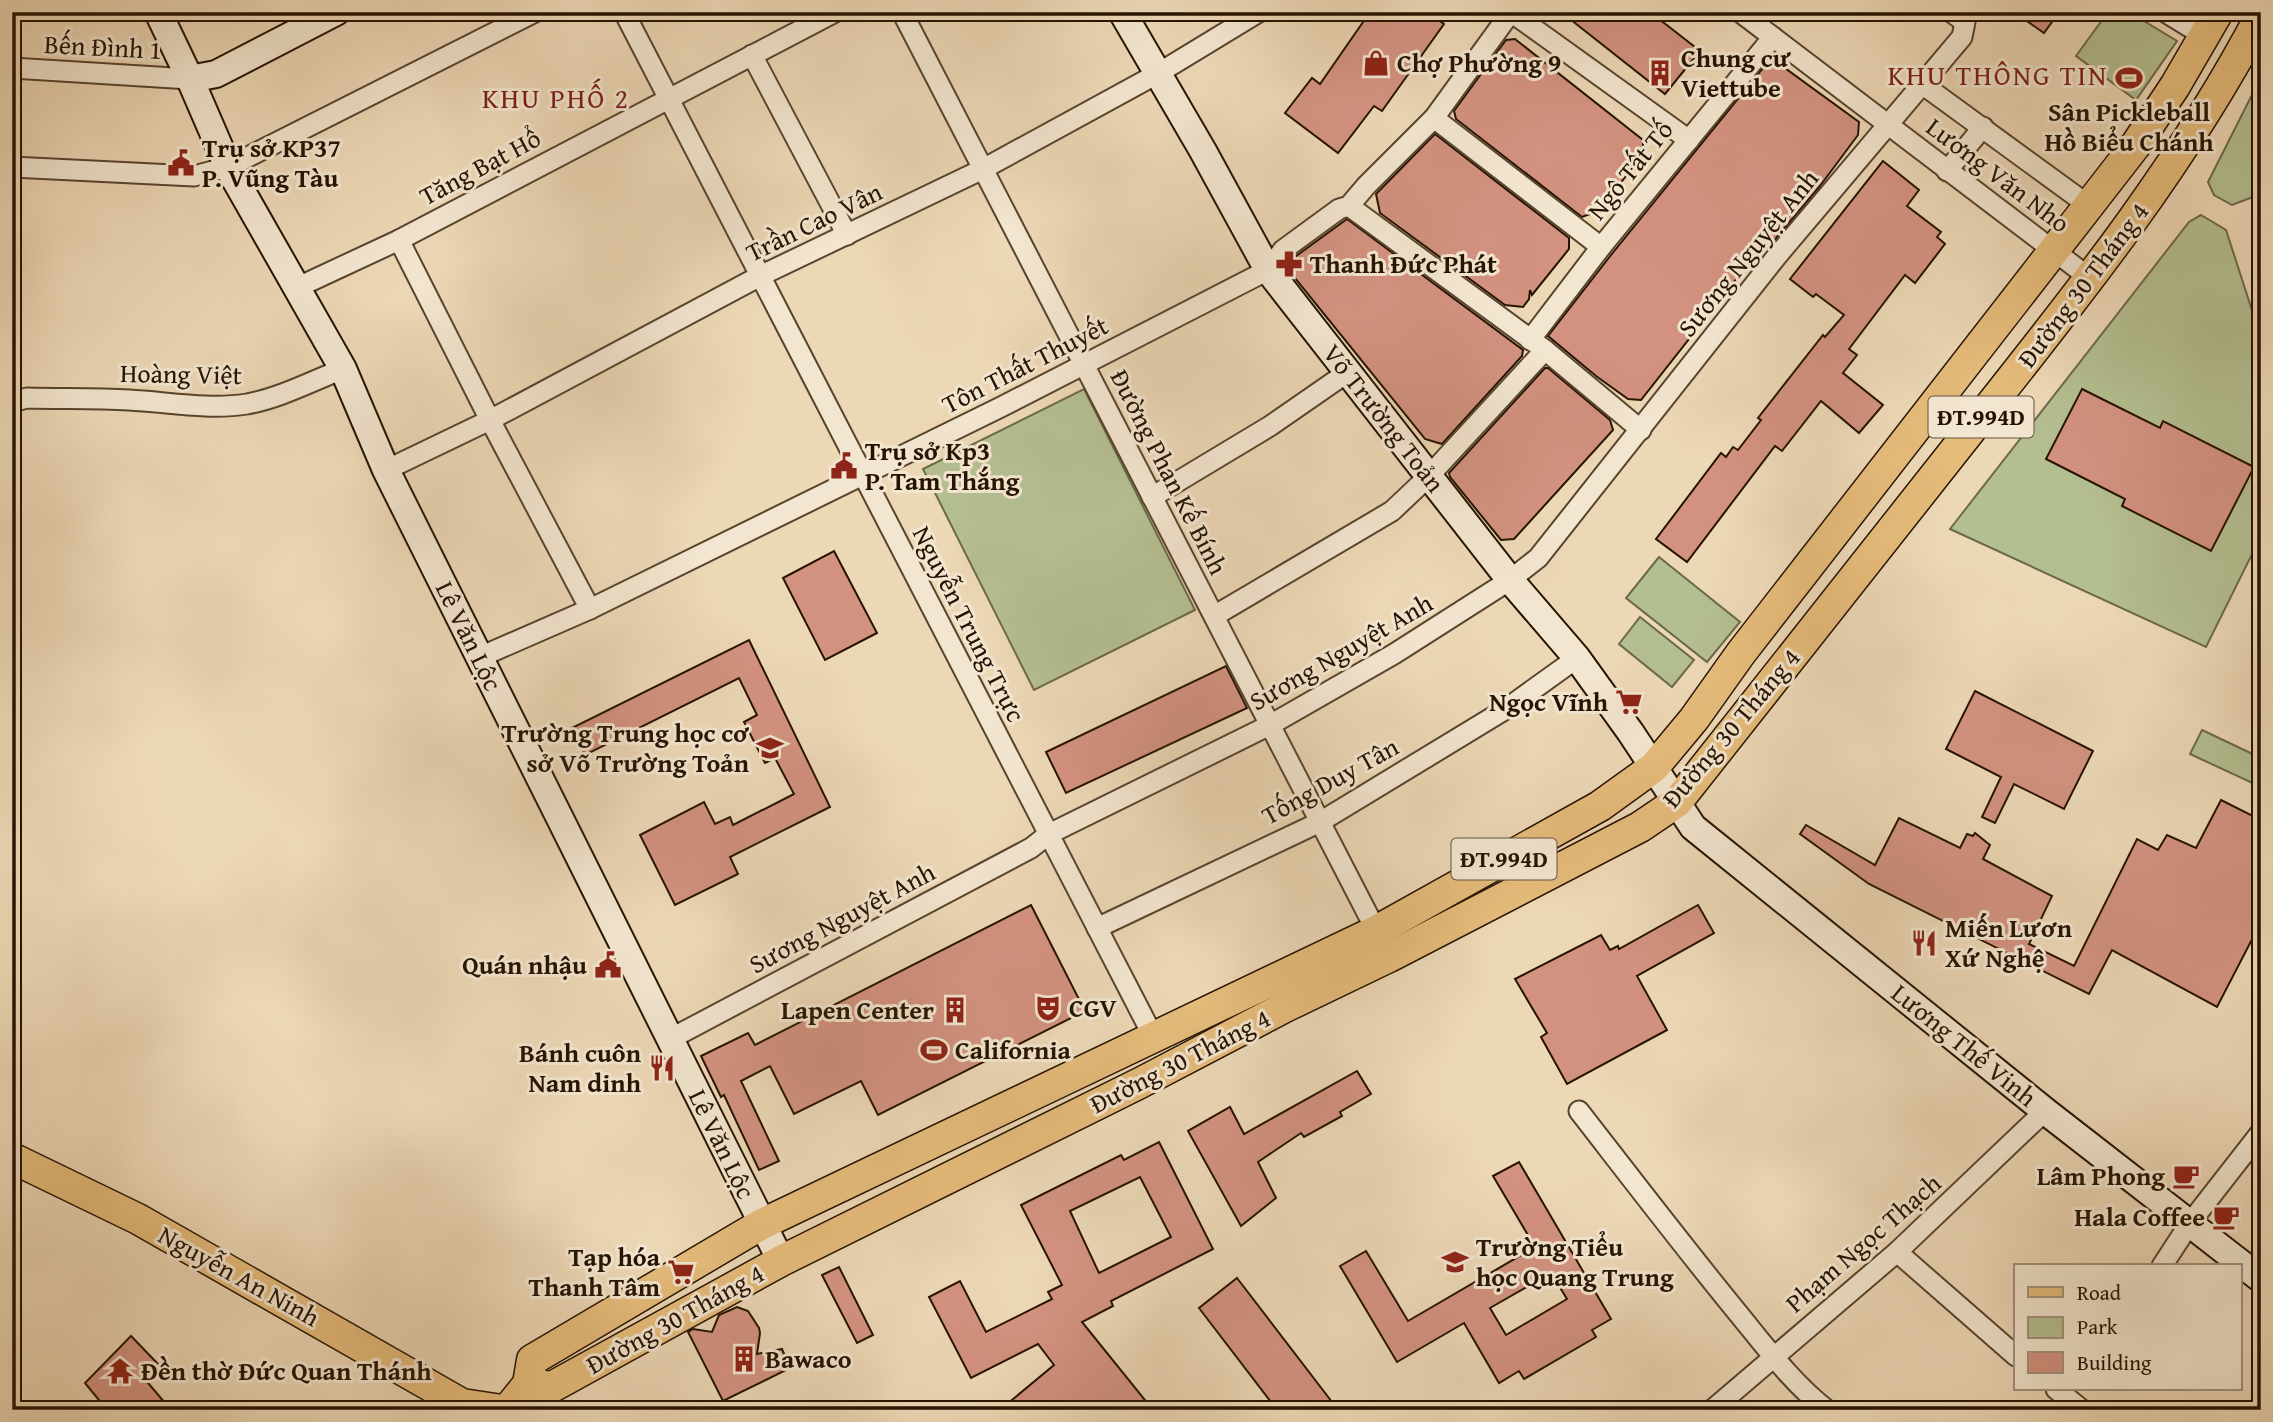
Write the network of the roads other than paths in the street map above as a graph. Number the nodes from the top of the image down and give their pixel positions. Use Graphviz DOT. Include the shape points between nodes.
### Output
graph roads {
  1 [pos="158,12"];
  2 [pos="535,12"];
  3 [pos="624,12"];
  4 [pos="835,12"];
  5 [pos="902,12"];
  6 [pos="1122,12"];
  7 [pos="1259,12"];
  8 [pos="1511,12"];
  9 [pos="1740,12"];
  10 [pos="1951,12"];
  11 [pos="2165,12"];
  12 [pos="331,13"];
  13 [pos="2261,15"];
  14 [pos="2211,24"];
  15 [pos="1773,37"];
  16 [pos="752,55"];
  17 [pos="12,68"];
  18 [pos="1157,74"];
  19 [pos="190,79"];
  20 [pos="1922,84"];
  21 [pos="668,98"];
  22 [pos="1434,118"];
  23 [pos="1887,124"];
  24 [pos="1983,127"];
  25 [pos="1689,140"];
  26 [pos="2126,158"];
  27 [pos="12,167"];
  28 [pos="228,167"];
  29 [pos="983,169"];
  30 [pos="1947,171"];
  31 [pos="2162,181"];
  32 [pos="2088,205"];
  33 [pos="1349,206"];
  34 [pos="847,235"];
  35 [pos="399,240"];
  36 [pos="1601,247"];
  37 [pos="2053,250"];
  38 [pos="1269,270"];
  39 [pos="760,276"];
  40 [pos="2091,279"];
  41 [pos="296,288"];
  42 [pos="1538,345"];
  43 [pos="1084,365"];
  44 [pos="343,369"];
  45 [pos="1348,372"];
  46 [pos="12,402"];
  47 [pos="490,420"];
  48 [pos="1641,430"];
  49 [pos="386,470"];
  50 [pos="862,474"];
  51 [pos="1429,476"];
  52 [pos="1152,497"];
  53 [pos="1510,580"];
  54 [pos="590,609"];
  55 [pos="1214,616"];
  56 [pos="480,657"];
  57 [pos="1577,658"];
  58 [pos="1270,725"];
  59 [pos="1654,767"];
  60 [pos="1677,802"];
  61 [pos="1320,822"];
  62 [pos="1049,834"];
  63 [pos="1097,928"];
  64 [pos="1382,944"];
  65 [pos="1153,1035"];
  66 [pos="670,1039"];
  67 [pos="1579,1111"];
  68 [pos="2045,1111"];
  69 [pos="951,1132"];
  70 [pos="2261,1132"];
  71 [pos="12,1158"];
  72 [pos="968,1168"];
  73 [pos="2190,1223"];
  74 [pos="762,1224"];
  75 [pos="1897,1252"];
  76 [pos="780,1261"];
  77 [pos="2163,1264"];
  78 [pos="2242,1264"];
  79 [pos="2242,1264"];
  80 [pos="2261,1279"];
  81 [pos="2014,1354"];
  82 [pos="1773,1356"];
  83 [pos="528,1384"];
  84 [pos="456,1407"];
  85 [pos="502,1410"];
  86 [pos="508,1410"];
  87 [pos="1712,1410"];
  88 [pos="1827,1410"];
  1 -- 19 [label="street, Lê Văn Lộc"];
  2 -- 28 [label="street"];
  3 -- 21 [label="street, Nguyễn Trung Trực"];
  4 -- 16 [label="street, Tăng Bạt Hổ"];
  5 -- 29 [label="street, Đường Phan Kế Bính"];
  6 -- 18 [label="street, Võ Trường Toản"];
  7 -- 18 [label="street, Trần Cao Vân"];
  8 -- 22 [label="street, Tôn Thất Thuyết"];
  8 -- 25 [label="street"];
  9 -- 15 [label="street, Lương Văn Nho"];
  10 -- 20 [label="street, Sương Nguyệt Anh" via="1965,22 1962,37"];
  11 -- 14 [label="street"];
  12 -- 19 [label="street" via="216,74"];
  13 -- 31 [label="main road, Đường 30 Tháng 4 / ĐT.994D" via="2202,121"];
  14 -- 26 [label="main road, Đường 30 Tháng 4 / ĐT.994D"];
  15 -- 23 [label="street, Lương Văn Nho"];
  15 -- 25 [label="street, Ngô Tất Tố"];
  16 -- 21 [label="street, Tăng Bạt Hổ"];
  16 -- 34 [label="street"];
  17 -- 19 [label="street, Bến Đình 1"];
  18 -- 29 [label="street, Trần Cao Vân"];
  18 -- 38 [label="street, Võ Trường Toản"];
  19 -- 28 [label="street, Lê Văn Lộc"];
  20 -- 23 [label="street, Sương Nguyệt Anh"];
  20 -- 24 [label="street"];
  21 -- 35 [label="street, Tăng Bạt Hổ"];
  21 -- 39 [label="street, Nguyễn Trung Trực"];
  22 -- 33 [label="street, Tôn Thất Thuyết"];
  22 -- 36 [label="street"];
  23 -- 30 [label="street, Lương Văn Nho"];
  23 -- 48 [label="street, Sương Nguyệt Anh"];
  24 -- 30 [label="street"];
  24 -- 32 [label="street"];
  25 -- 36 [label="street, Ngô Tất Tố"];
  26 -- 31 [label="main road"];
  26 -- 32 [label="main road, Đường 30 Tháng 4 / ĐT.994D"];
  27 -- 28 [label="street" via="194,176"];
  28 -- 41 [label="street, Lê Văn Lộc"];
  29 -- 34 [label="street, Trần Cao Vân"];
  29 -- 43 [label="street, Đường Phan Kế Bính"];
  30 -- 37 [label="street, Lương Văn Nho"];
  31 -- 40 [label="main road, Đường 30 Tháng 4 / ĐT.994D"];
  32 -- 37 [label="main road, Đường 30 Tháng 4 / ĐT.994D"];
  33 -- 38 [label="street, Tôn Thất Thuyết" via="1283,250"];
  33 -- 42 [label="street"];
  34 -- 39 [label="street, Trần Cao Vân"];
  35 -- 41 [label="street, Tăng Bạt Hổ"];
  35 -- 47 [label="street"];
  36 -- 42 [label="street, Ngô Tất Tố"];
  37 -- 40 [label="street, Lương Văn Nho"];
  37 -- 59 [label="main road, Đường 30 Tháng 4 / ĐT.994D"];
  38 -- 43 [label="street, Tôn Thất Thuyết"];
  38 -- 45 [label="street, Võ Trường Toản"];
  39 -- 47 [label="street, Trần Cao Vân"];
  39 -- 50 [label="street, Nguyễn Trung Trực"];
  40 -- 60 [label="main road, Đường 30 Tháng 4 / ĐT.994D"];
  41 -- 44 [label="street, Lê Văn Lộc"];
  42 -- 48 [label="street"];
  42 -- 51 [label="street, Ngô Tất Tố"];
  43 -- 50 [label="street, Tôn Thất Thuyết"];
  43 -- 52 [label="street, Đường Phan Kế Bính"];
  44 -- 46 [label="street, Hoàng Việt" via="248,404 188,406 127,399 27,398"];
  44 -- 49 [label="street, Lê Văn Lộc"];
  45 -- 51 [label="street, Võ Trường Toản"];
  45 -- 52 [label="street" via="1270,426"];
  47 -- 49 [label="street, Trần Cao Vân"];
  47 -- 54 [label="street"];
  48 -- 53 [label="street, Sương Nguyệt Anh" via="1538,558"];
  49 -- 56 [label="street, Lê Văn Lộc"];
  50 -- 54 [label="street, Tôn Thất Thuyết"];
  50 -- 62 [label="street, Nguyễn Trung Trực"];
  51 -- 53 [label="street, Võ Trường Toản"];
  51 -- 55 [label="street, Ngô Tất Tố" via="1366,528"];
  52 -- 55 [label="street, Đường Phan Kế Bính"];
  53 -- 57 [label="street, Võ Trường Toản"];
  53 -- 58 [label="street, Sương Nguyệt Anh"];
  54 -- 56 [label="street, Tôn Thất Thuyết"];
  55 -- 58 [label="street, Đường Phan Kế Bính"];
  56 -- 66 [label="street, Lê Văn Lộc"];
  57 -- 59 [label="street, Võ Trường Toản"];
  57 -- 61 [label="street, Tống Duy Tân" via="1506,709"];
  58 -- 61 [label="street, Đường Phan Kế Bính"];
  58 -- 62 [label="street, Sương Nguyệt Anh"];
  59 -- 60 [label="street, Võ Trường Toản"];
  59 -- 64 [label="main road, Đường 30 Tháng 4 / ĐT.994D"];
  60 -- 64 [label="main road, Đường 30 Tháng 4 / ĐT.994D" via="1640,827"];
  60 -- 68 [label="street, Lương Thế Vinh" via="1693,827"];
  61 -- 63 [label="street, Tống Duy Tân"];
  61 -- 64 [label="street, Đường Phan Kế Bính"];
  62 -- 63 [label="street, Nguyễn Trung Trực"];
  62 -- 66 [label="street, Sương Nguyệt Anh" via="1031,848"];
  63 -- 65 [label="street, Nguyễn Trung Trực"];
  64 -- 65 [label="main road, Đường 30 Tháng 4 / ĐT.994D"];
  64 -- 72 [label="main road, Đường 30 Tháng 4 / ĐT.994D" via="1287,1006"];
  65 -- 69 [label="main road, Đường 30 Tháng 4 / ĐT.994D"];
  66 -- 74 [label="street, Lê Văn Lộc"];
  67 -- 82 [label="street"];
  68 -- 73 [label="street, Lương Thế Vinh"];
  68 -- 75 [label="street, Phạm Ngọc Thạch"];
  69 -- 72 [label="main road"];
  69 -- 74 [label="main road, Đường 30 Tháng 4 / ĐT.994D"];
  70 -- 73 [label="street"];
  71 -- 84 [label="main road, Nguyễn An Ninh" via="138,1219"];
  72 -- 76 [label="main road, Đường 30 Tháng 4 / ĐT.994D"];
  73 -- 77 [label="street"];
  73 -- 78 [label="street, Lương Thế Vinh"];
  74 -- 76 [label="street, Lê Văn Lộc"];
  74 -- 83 [label="main road, Đường 30 Tháng 4 / ĐT.994D" via="532,1360"];
  75 -- 81 [label="street"];
  75 -- 82 [label="street, Phạm Ngọc Thạch"];
  76 -- 83 [label="main road, Đường 30 Tháng 4 / ĐT.994D" via="552,1387"];
  79 -- 80 [label="street, Lương Thế Vinh"];
  82 -- 87 [label="street, Phạm Ngọc Thạch"];
  82 -- 88 [label="street"];
  83 -- 86 [label="main road"];
  84 -- 85 [label="main road"];
}
